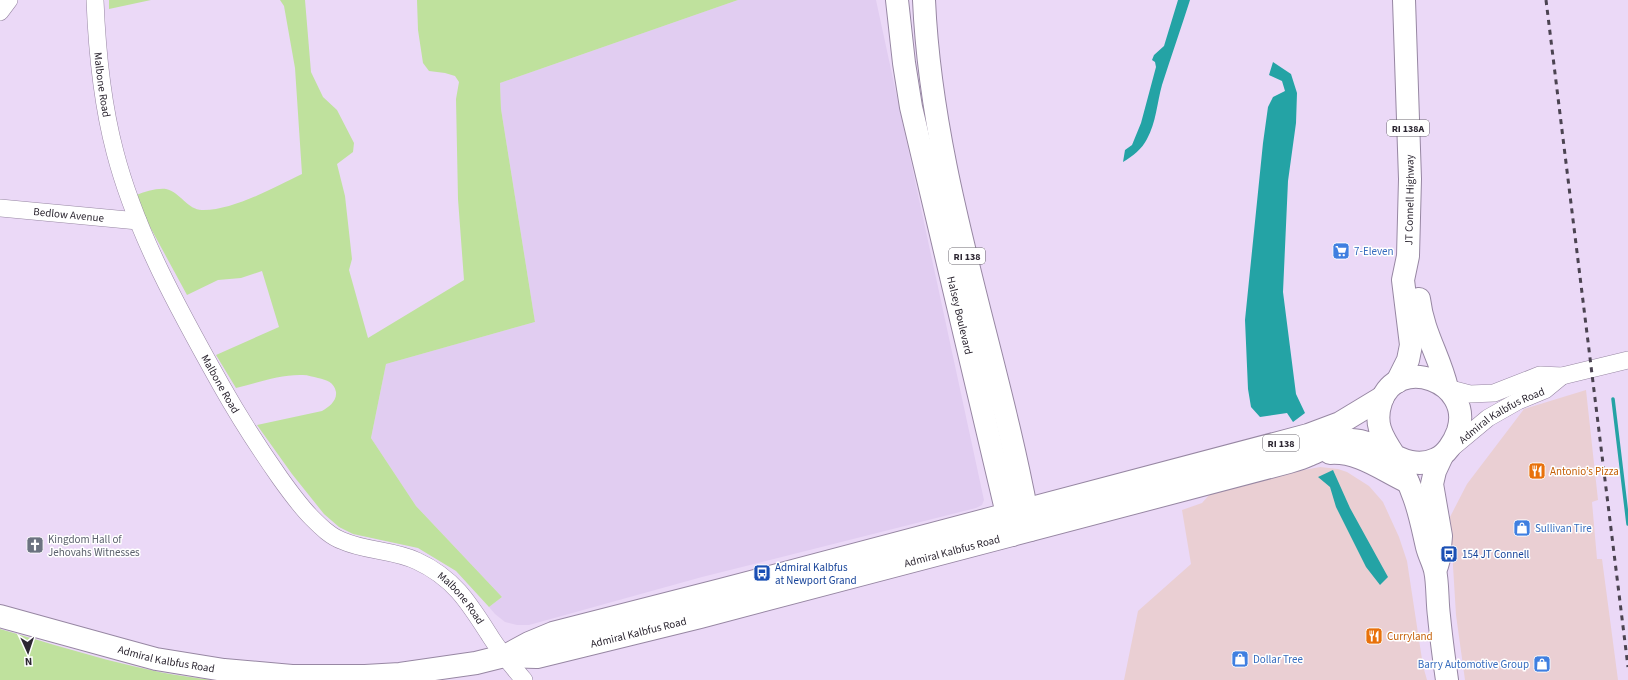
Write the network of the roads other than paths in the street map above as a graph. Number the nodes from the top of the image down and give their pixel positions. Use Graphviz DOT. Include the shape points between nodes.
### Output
graph roads {
  1 [pos="9,0"];
  2 [pos="95,0"];
  3 [pos="897,0"];
  4 [pos="924,0"];
  5 [pos="1404,0"];
  6 [pos="0,12"];
  7 [pos="0,208"];
  8 [pos="138,221"];
  9 [pos="1408,256"];
  10 [pos="1628,360"];
  11 [pos="1562,376"];
  12 [pos="1447,388"];
  13 [pos="1390,390"];
  14 [pos="1310,455"];
  15 [pos="1442,456"];
  16 [pos="1395,457"];
  17 [pos="1408,482"];
  18 [pos="1019,522"];
  19 [pos="1435,571"];
  20 [pos="0,616"];
  21 [pos="504,656"];
  22 [pos="524,680"];
  23 [pos="1447,680"];
  1 -- 6 [label="street"];
  2 -- 8 [label="street, Malbone Road" via="100,70 111,135"];
  3 -- 18 [label="main road, Halsey Boulevard / RI 138" via="911,107"];
  4 -- 18 [label="main road, Halsey Boulevard / RI 138" via="930,78 941,144 1016,460"];
  5 -- 9 [label="main road, JT Connell Highway / RI 138A" via="1410,162"];
  7 -- 8 [label="street, Bedlow Avenue"];
  8 -- 21 [label="street, Malbone Road" via="174,297 241,420 258,447 311,517 342,541 400,555 436,572 467,601"];
  9 -- 12 [label="main road, JT Connell Highway / RI 138A" via="1417,277 1425,329 1444,374"];
  9 -- 13 [label="main road, JT Connell Highway / RI 138A" via="1403,280 1412,345 1408,360"];
  10 -- 11 [label="street, Admiral Kalbfus Road"];
  11 -- 12 [label="street, Admiral Kalbfus Road" via="1540,375 1488,394 1470,394"];
  11 -- 15 [label="street, Admiral Kalbfus Road" via="1545,390 1518,401 1488,418"];
  12 -- 13 [label="main road, RI 138" via="1435,380 1424,377 1406,378"];
  12 -- 15 [label="main road" via="1456,402 1460,419 1456,435"];
  13 -- 16 [label="main road" via="1378,413 1383,438"];
  13 -- 18 [label="main road, Admiral Kalbfus Road / RI 138" via="1340,423 1308,436"];
  14 -- 16 [label="main road, Admiral Kalbfus Road" via="1333,443 1352,440 1372,444"];
  14 -- 17 [label="main road, RI 138" via="1341,452 1350,454"];
  14 -- 18 [label="main road, Admiral Kalbfus Road / RI 138" via="1264,469"];
  15 -- 16 [label="main road" via="1431,462 1422,463 1408,462"];
  15 -- 19 [label="main road" via="1432,484 1441,536"];
  16 -- 17 [label="main road"];
  17 -- 19 [label="main road"];
  18 -- 21 [label="main road, Admiral Kalbfus Road" via="713,592 553,633"];
  19 -- 23 [label="main road"];
  20 -- 21 [label="main road, Admiral Kalbfus Road" via="156,658 254,674 386,675 476,663"];
  21 -- 22 [label="street, Malbone Road"];
}
